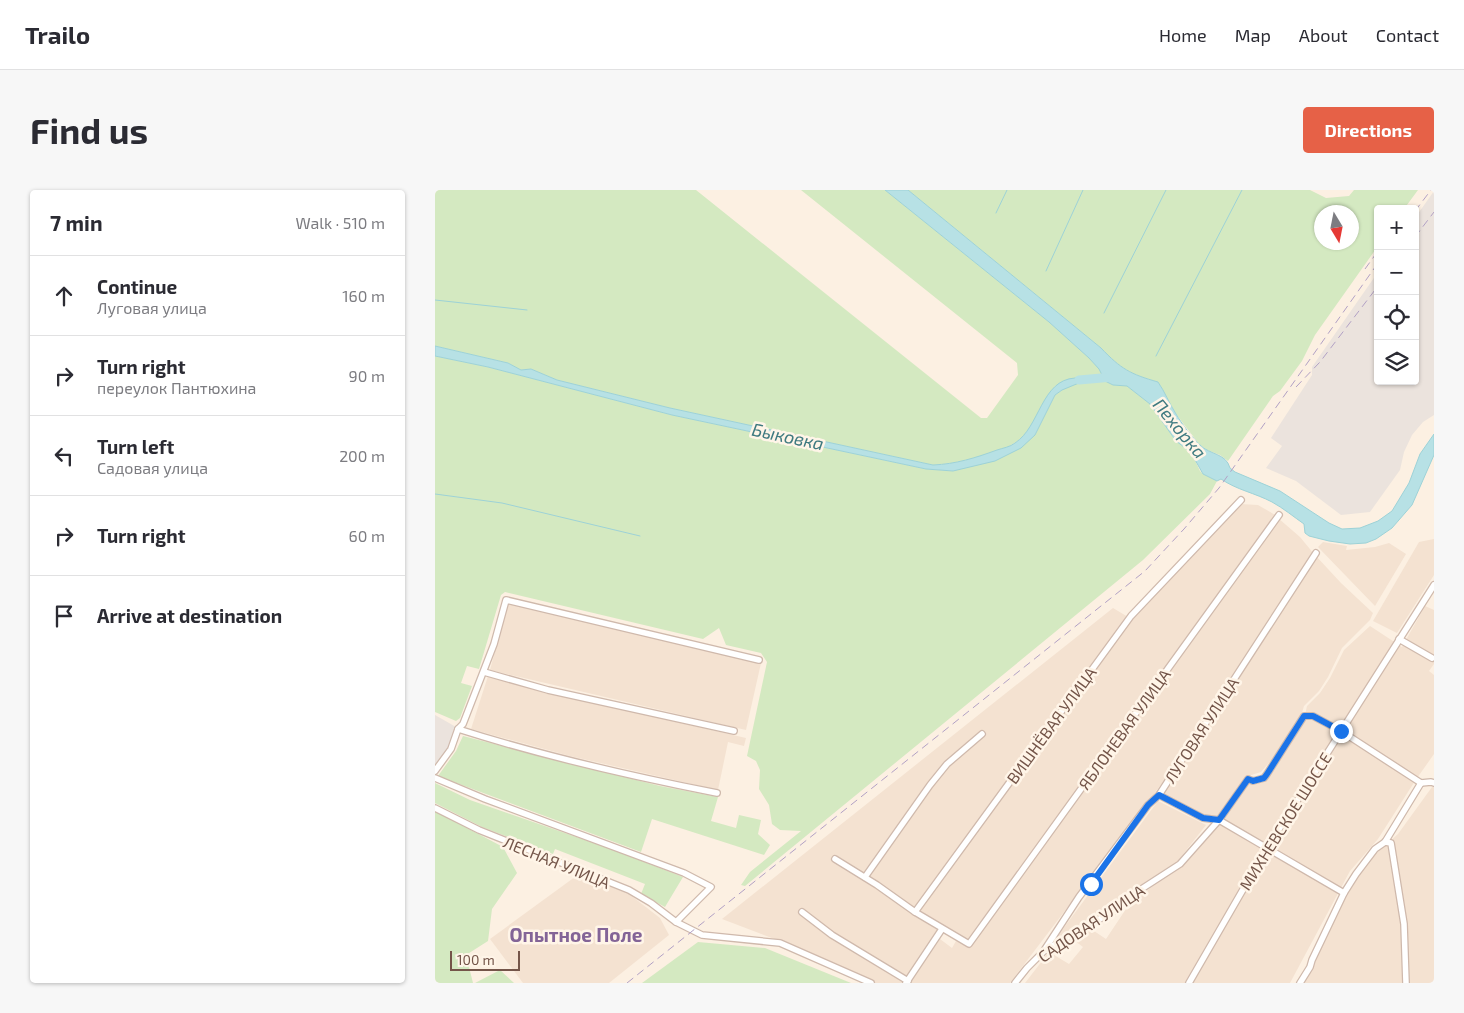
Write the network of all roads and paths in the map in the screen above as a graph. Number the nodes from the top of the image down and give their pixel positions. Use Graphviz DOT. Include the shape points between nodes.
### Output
graph roads {
  1 [pos="1241,500"];
  2 [pos="1279,515"];
  3 [pos="1316,554"];
  4 [pos="1434,585"];
  5 [pos="1399,639"];
  6 [pos="1432,658"];
  7 [pos="759,660"];
  8 [pos="484,672"];
  9 [pos="458,729"];
  10 [pos="734,731"];
  11 [pos="1341,731"];
  12 [pos="982,734"];
  13 [pos="435,770"];
  14 [pos="435,778"];
  15 [pos="1421,783"];
  16 [pos="1434,783"];
  17 [pos="717,793"];
  18 [pos="1159,795"];
  19 [pos="435,808"];
  20 [pos="1219,820"];
  21 [pos="1385,842"];
  22 [pos="1267,848"];
  23 [pos="835,859"];
  24 [pos="865,877"];
  25 [pos="1344,893"];
  26 [pos="802,912"];
  27 [pos="915,912"];
  28 [pos="676,922"];
  29 [pos="942,929"];
  30 [pos="1044,951"];
  31 [pos="907,982"];
  32 [pos="871,983"];
  33 [pos="1015,983"];
  34 [pos="1189,983"];
  35 [pos="1300,983"];
  36 [pos="1406,983"];
  1 -- 27 [label="street, ВИШНЁВАЯ УЛИЦА" via="1131,616"];
  2 -- 29 [label="street, ЯБЛОНЕВАЯ УЛИЦА" via="969,944"];
  3 -- 18 [label="street, ЛУГОВАЯ УЛИЦА"];
  4 -- 5 [label="street, МИХНЕВСКОЕ ШОССЕ"];
  5 -- 6 [label="street"];
  5 -- 11 [label="street, МИХНЕВСКОЕ ШОССЕ"];
  7 -- 8 [label="street" via="506,600"];
  8 -- 9 [label="street"];
  8 -- 10 [label="street" via="548,690"];
  9 -- 13 [label="street" via="451,749"];
  9 -- 17 [label="street" via="659,782"];
  11 -- 15 [label="street"];
  11 -- 20 [label="street, САДОВАЯ УЛИЦА" via="1313,716 1304,716 1264,778 1248,779"];
  11 -- 22 [label="street, МИХНЕВСКОЕ ШОССЕ"];
  12 -- 24 [label="street" via="947,764"];
  14 -- 28 [label="street" via="684,873 711,887"];
  15 -- 16 [label="street"];
  15 -- 21 [label="street"];
  18 -- 20 [label="street" via="1203,818"];
  18 -- 30 [label="street, ЛУГОВАЯ УЛИЦА" via="1079,897"];
  19 -- 28 [label="street, ЛЕСНАЯ УЛИЦА" via="479,830 629,890"];
  20 -- 22 [label="street"];
  20 -- 30 [label="street, САДОВАЯ УЛИЦА" via="1180,864 1117,909"];
  21 -- 25 [label="street" via="1375,849"];
  21 -- 36 [label="street" via="1391,843 1404,924"];
  22 -- 25 [label="street"];
  22 -- 34 [label="street, МИХНЕВСКОЕ ШОССЕ"];
  23 -- 24 [label="street"];
  24 -- 27 [label="street"];
  25 -- 35 [label="street"];
  26 -- 31 [label="street"];
  27 -- 29 [label="street"];
  28 -- 32 [label="street, ЛЕСНАЯ УЛИЦА" via="708,936 780,944"];
  29 -- 31 [label="street"];
  30 -- 33 [label="street, САДОВАЯ УЛИЦА"];
}
